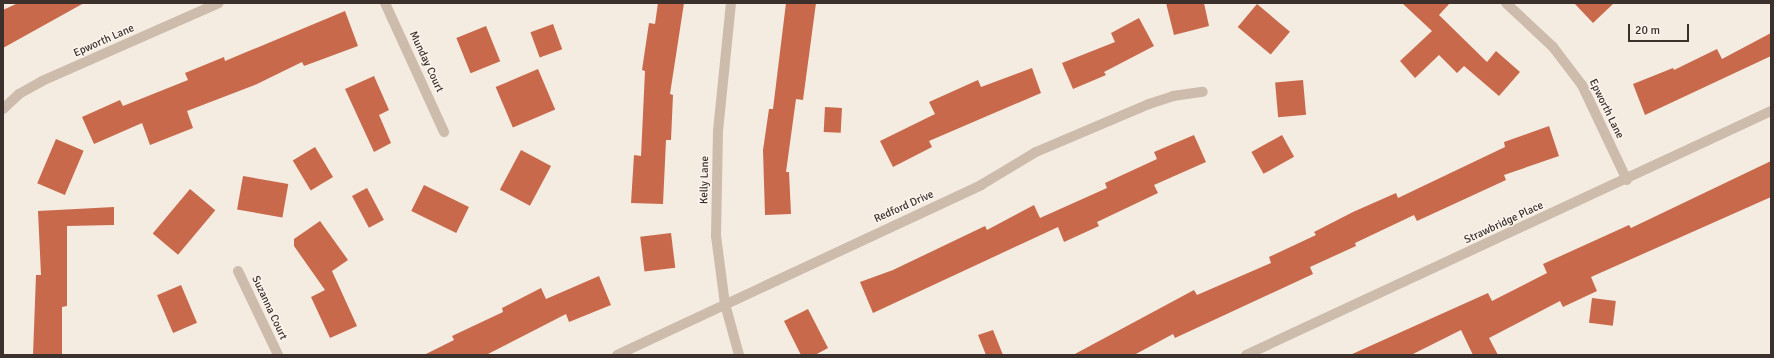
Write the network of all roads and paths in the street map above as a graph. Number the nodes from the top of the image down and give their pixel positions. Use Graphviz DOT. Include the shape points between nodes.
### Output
graph roads {
  1 [pos="219,3"];
  2 [pos="385,3"];
  3 [pos="731,3"];
  4 [pos="1506,3"];
  5 [pos="1203,92"];
  6 [pos="3,109"];
  7 [pos="1771,112"];
  8 [pos="444,132"];
  9 [pos="1627,180"];
  10 [pos="238,271"];
  11 [pos="725,304"];
  12 [pos="278,355"];
  13 [pos="618,355"];
  14 [pos="739,355"];
  15 [pos="1246,355"];
  1 -- 6 [label="street, Epworth Lane" via="42,81 19,94"];
  2 -- 8 [label="street, Munday Court"];
  3 -- 11 [label="street, Kelly Lane" via="717,168 716,236"];
  4 -- 9 [label="street, Epworth Lane" via="1553,47 1582,85"];
  5 -- 11 [label="street, Redford Drive" via="1173,96 1149,104 1036,152 980,185"];
  7 -- 9 [label="street, Strawbridge Place"];
  9 -- 15 [label="street, Strawbridge Place"];
  10 -- 12 [label="street, Suzanna Court"];
  11 -- 13 [label="street, Redford Drive"];
  11 -- 14 [label="street, Kelly Lane"];
}
